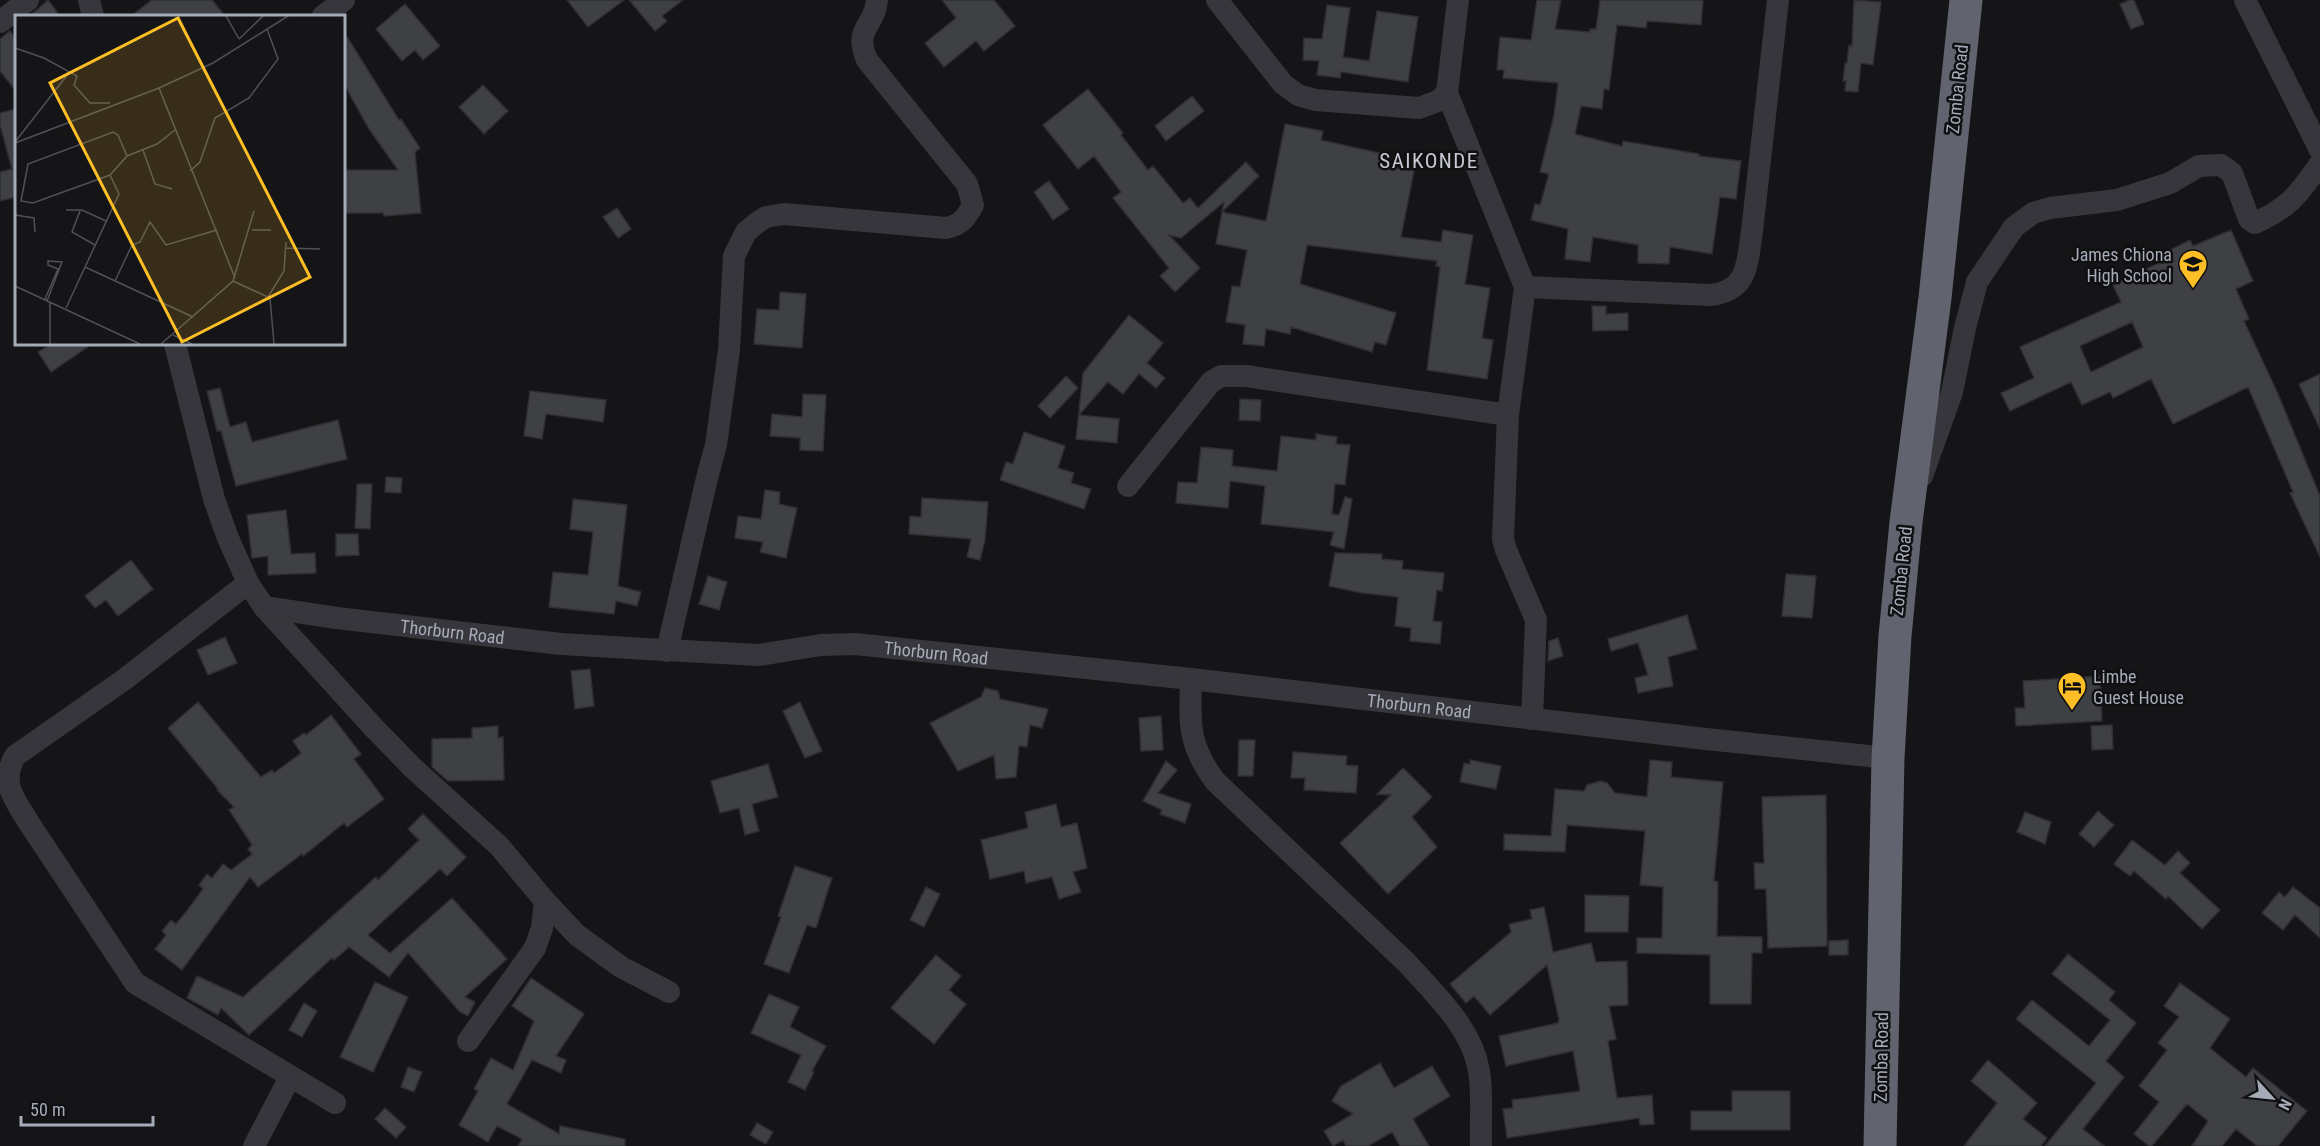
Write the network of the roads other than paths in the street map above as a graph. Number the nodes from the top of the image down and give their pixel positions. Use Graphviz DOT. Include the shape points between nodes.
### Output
graph roads {
  1 [pos="28,0"];
  2 [pos="89,0"];
  3 [pos="344,0"];
  4 [pos="877,0"];
  5 [pos="1217,0"];
  6 [pos="1458,0"];
  7 [pos="1778,0"];
  8 [pos="1966,0"];
  9 [pos="2245,0"];
  10 [pos="93,15"];
  11 [pos="323,15"];
  12 [pos="0,22"];
  13 [pos="1446,93"];
  14 [pos="2320,150"];
  15 [pos="2320,164"];
  16 [pos="1525,286"];
  17 [pos="175,345"];
  18 [pos="1508,415"];
  19 [pos="1128,486"];
  20 [pos="1906,522"];
  21 [pos="249,583"];
  22 [pos="264,607"];
  23 [pos="667,651"];
  24 [pos="1191,678"];
  25 [pos="1532,719"];
  26 [pos="1888,758"];
  27 [pos="3,780"];
  28 [pos="545,901"];
  29 [pos="669,992"];
  30 [pos="468,1041"];
  31 [pos="290,1077"];
  32 [pos="334,1103"];
  33 [pos="254,1146"];
  34 [pos="1481,1146"];
  35 [pos="1880,1146"];
  1 -- 12 [label="street"];
  2 -- 10 [label="street"];
  3 -- 11 [label="street"];
  4 -- 23 [label="street" via="861,39 867,60 967,184 973,205 966,218 946,228 784,214 766,217 746,232 734,256 729,350 716,445"];
  5 -- 13 [label="street" via="1283,84 1298,95 1316,100 1419,108"];
  6 -- 13 [label="street"];
  7 -- 16 [label="street" via="1752,231 1747,266 1738,284 1725,293 1710,295"];
  8 -- 20 [label="highway, Zomba Road" via="1935,298"];
  9 -- 14 [label="street"];
  13 -- 16 [label="street"];
  15 -- 20 [label="street" via="2298,196 2255,223 2249,219 2232,173 2221,165 2199,166 2170,183 2117,200 2033,213 2014,226 1977,282 1952,392"];
  16 -- 18 [label="street"];
  17 -- 21 [label="street" via="213,499"];
  18 -- 19 [label="street" via="1246,376 1221,376 1211,382"];
  18 -- 25 [label="street" via="1503,538 1536,621"];
  20 -- 26 [label="highway, Zomba Road"];
  21 -- 22 [label="street"];
  21 -- 27 [label="street" via="15,756"];
  22 -- 23 [label="street, Thorburn Road" via="561,644"];
  22 -- 28 [label="street" via="397,752 499,846"];
  23 -- 24 [label="street, Thorburn Road" via="759,655 855,644"];
  24 -- 25 [label="street, Thorburn Road"];
  24 -- 34 [label="street" via="1190,726 1195,748 1215,781 1407,963 1461,1028 1473,1048 1479,1071"];
  25 -- 26 [label="street, Thorburn Road"];
  26 -- 35 [label="highway, Zomba Road"];
  27 -- 31 [label="street" via="135,983"];
  28 -- 29 [label="street" via="603,954"];
  28 -- 30 [label="street" via="542,928 534,948"];
  31 -- 32 [label="street"];
  31 -- 33 [label="street"];
}
